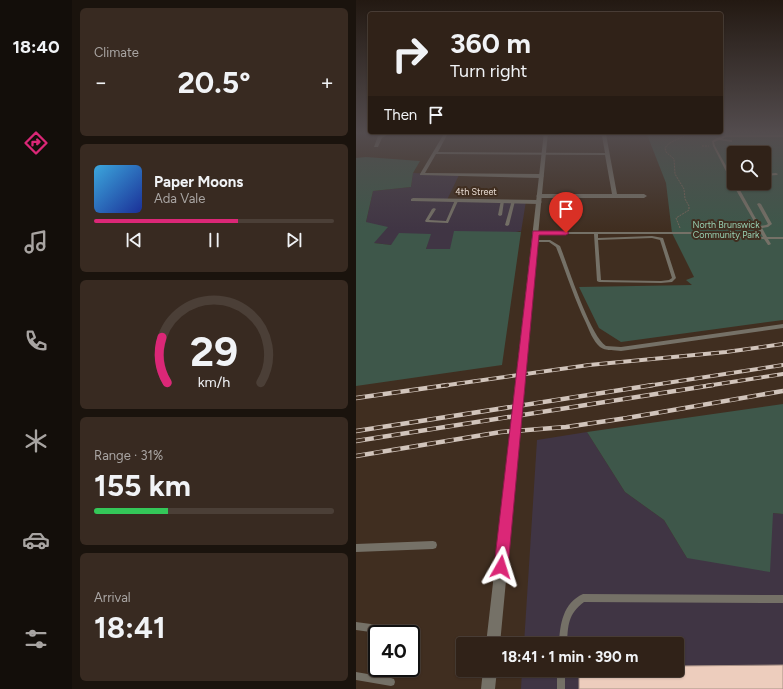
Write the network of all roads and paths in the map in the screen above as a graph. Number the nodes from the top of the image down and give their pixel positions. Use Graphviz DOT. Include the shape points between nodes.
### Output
graph roads {
  1 [pos="428,164"];
  2 [pos="543,164"];
  3 [pos="610,164"];
  4 [pos="674,164"];
  5 [pos="771,174"];
  6 [pos="776,174"];
  7 [pos="541,176"];
  8 [pos="738,190"];
  9 [pos="615,196"];
  10 [pos="644,196"];
  11 [pos="539,199"];
  12 [pos="413,200"];
  13 [pos="456,200"];
  14 [pos="502,201"];
  15 [pos="513,201"];
  16 [pos="759,204"];
  17 [pos="434,209"];
  18 [pos="500,215"];
  19 [pos="507,225"];
  20 [pos="759,227"];
  21 [pos="682,231"];
  22 [pos="535,232"];
  23 [pos="596,233"];
  24 [pos="596,238"];
  25 [pos="765,238"];
  26 [pos="783,238"];
  27 [pos="535,241"];
  28 [pos="769,244"];
  29 [pos="783,326"];
  30 [pos="433,545"];
  31 [pos="356,548"];
  32 [pos="783,599"];
  33 [pos="356,626"];
  34 [pos="368,628"];
  35 [pos="494,637"];
  36 [pos="563,637"];
  37 [pos="356,676"];
  38 [pos="489,677"];
  39 [pos="561,677"];
  40 [pos="391,682"];
  41 [pos="488,689"];
  42 [pos="561,689"];
  1 -- 7 [label="street" via="422,174"];
  2 -- 7 [label="street"];
  3 -- 9 [label="street"];
  4 -- 21 [label="path" via="675,174 684,189 689,206 689,210 676,218"];
  5 -- 6 [label="lane"];
  7 -- 11 [label="street"];
  8 -- 20 [label="lane"];
  9 -- 10 [label="street, 4th Street"];
  9 -- 11 [label="street, 4th Street"];
  11 -- 15 [label="street, 4th Street"];
  11 -- 22 [label="street"];
  12 -- 13 [label="street, 4th Street"];
  13 -- 14 [label="street, 4th Street"];
  13 -- 17 [label="lane" via="447,222 427,221"];
  14 -- 15 [label="street, 4th Street"];
  14 -- 18 [label="lane"];
  15 -- 19 [label="lane"];
  16 -- 20 [label="lane" via="770,224"];
  20 -- 25 [label="lane"];
  22 -- 23 [label="lane"];
  22 -- 27 [label="street"];
  23 -- 24 [label="lane"];
  23 -- 25 [label="lane" via="705,233"];
  24 -- 24 [label="lane" via="662,239 674,278 661,282 598,281"];
  25 -- 26 [label="lane"];
  25 -- 28 [label="lane"];
  27 -- 29 [label="lane" via="550,241 558,246 584,313 603,346 621,348"];
  27 -- 35 [label="street, bridge"];
  30 -- 31 [label="lane"];
  32 -- 36 [label="lane" via="583,598 573,605 564,623"];
  33 -- 34 [label="lane"];
  37 -- 40 [label="lane"];
  38 -- 41 [label="street"];
  39 -- 42 [label="lane"];
}
